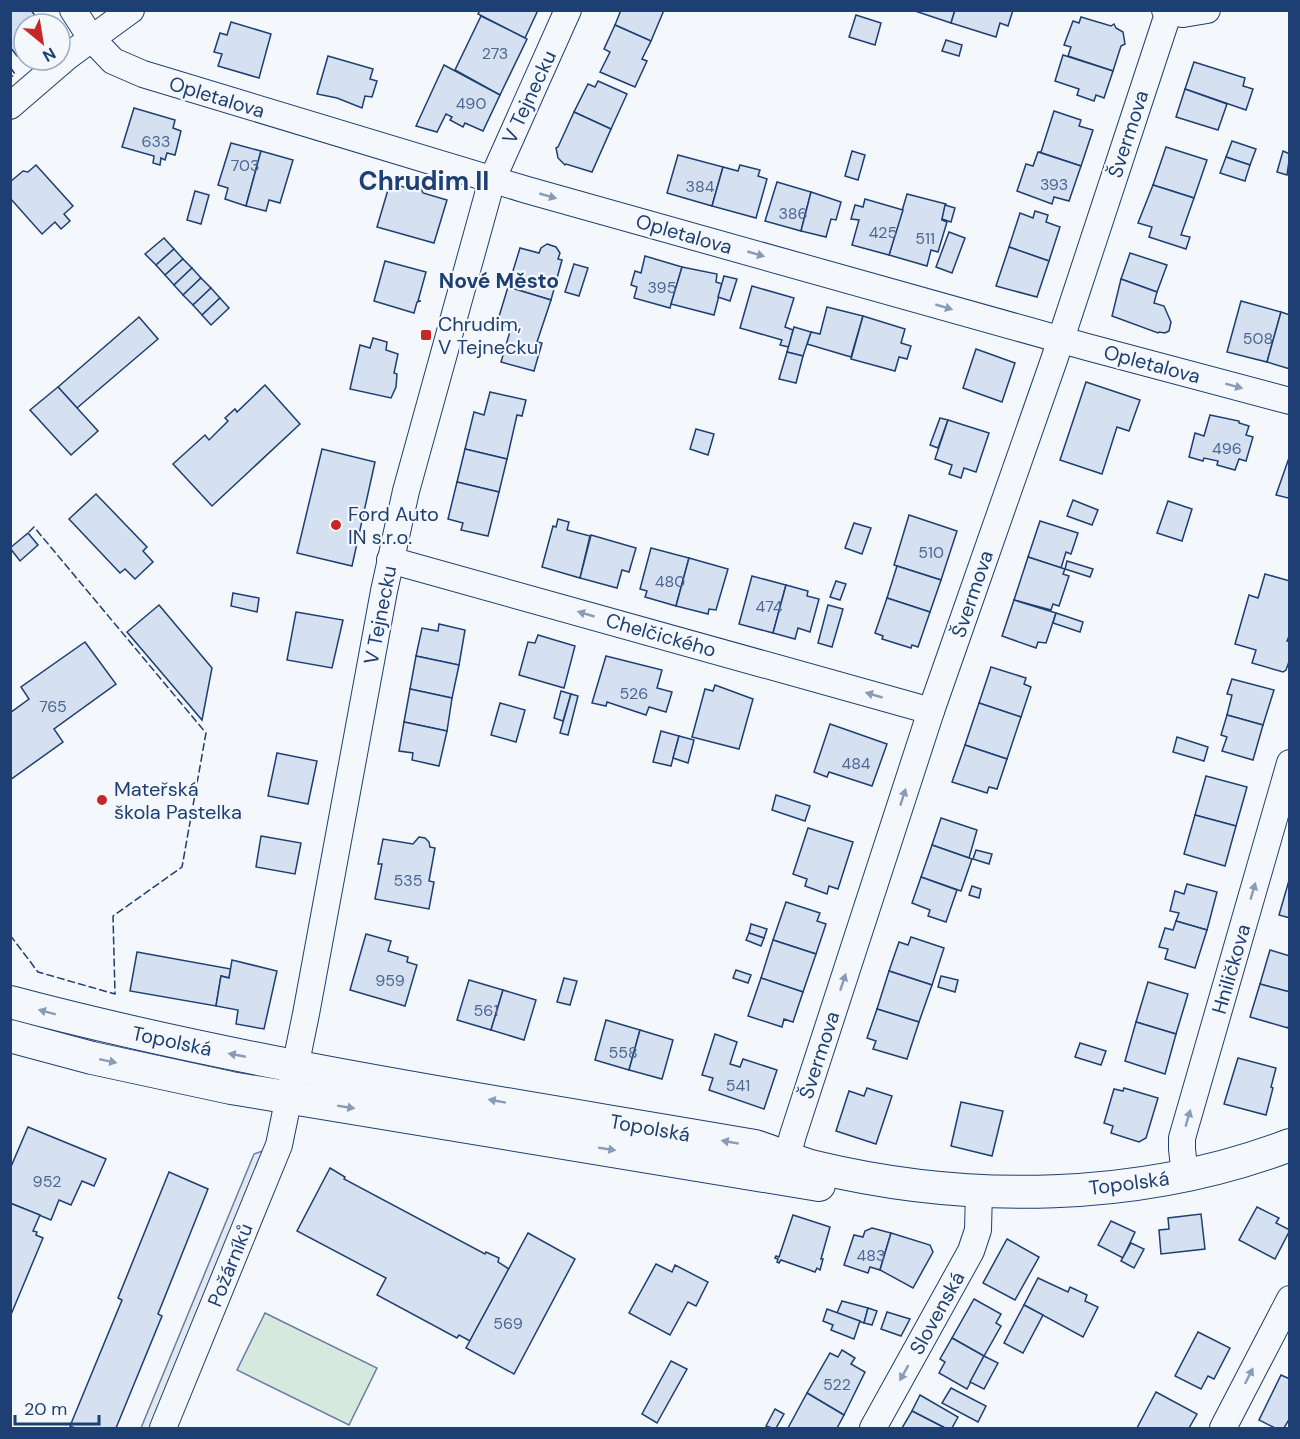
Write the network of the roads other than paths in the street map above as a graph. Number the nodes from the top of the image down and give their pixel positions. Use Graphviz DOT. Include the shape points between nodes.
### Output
graph roads {
  1 [pos="73,10"];
  2 [pos="131,10"];
  3 [pos="568,10"];
  4 [pos="1207,10"];
  5 [pos="1167,11"];
  6 [pos="91,38"];
  7 [pos="10,106"];
  8 [pos="492,180"];
  9 [pos="1061,340"];
  10 [pos="1290,401"];
  11 [pos="390,560"];
  12 [pos="931,711"];
  13 [pos="1290,762"];
  14 [pos="10,1002"];
  15 [pos="10,1036"];
  16 [pos="294,1067"];
  17 [pos="288,1098"];
  18 [pos="1290,1145"];
  19 [pos="1290,1161"];
  20 [pos="784,1168"];
  21 [pos="1185,1176"];
  22 [pos="979,1199"];
  23 [pos="1290,1299"];
  24 [pos="163,1428"];
  25 [pos="873,1428"];
  26 [pos="1223,1428"];
  1 -- 6 [label="street, Opletalova"];
  2 -- 6 [label="street"];
  3 -- 8 [label="street, V Tejnecku"];
  4 -- 5 [label="street" via="1183,14"];
  5 -- 9 [label="street, Švermova"];
  6 -- 7 [label="street"];
  6 -- 8 [label="street, Opletalova" via="113,61 143,74"];
  8 -- 9 [label="street, Opletalova, one-way"];
  8 -- 11 [label="street, V Tejnecku"];
  9 -- 10 [label="street, Opletalova, one-way"];
  9 -- 12 [label="street, Švermova"];
  12 -- 11 [label="street, Chelčického, one-way"];
  11 -- 16 [label="street, V Tejnecku"];
  20 -- 12 [label="street, Švermova, one-way"];
  21 -- 13 [label="street, Hniličkova, one-way" via="1182,1138"];
  16 -- 14 [label="street, Topolská, one-way" via="130,1033"];
  15 -- 17 [label="street, Topolská, one-way" via="102,1060"];
  16 -- 17 [label="street, V Tejnecku"];
  20 -- 16 [label="street, Topolská, one-way" via="755,1146"];
  17 -- 20 [label="street, Topolská, one-way"];
  17 -- 24 [label="street, Požárníků" via="277,1149"];
  18 -- 21 [label="street, Topolská"];
  19 -- 22 [label="street, Topolská" via="1223,1184 1168,1196 1062,1207"];
  20 -- 22 [label="street, Topolská" via="891,1198"];
  21 -- 22 [label="street, Topolská"];
  22 -- 25 [label="street, Slovenská, one-way" via="978,1230 971,1251"];
  26 -- 23 [label="street, one-way"];
}
